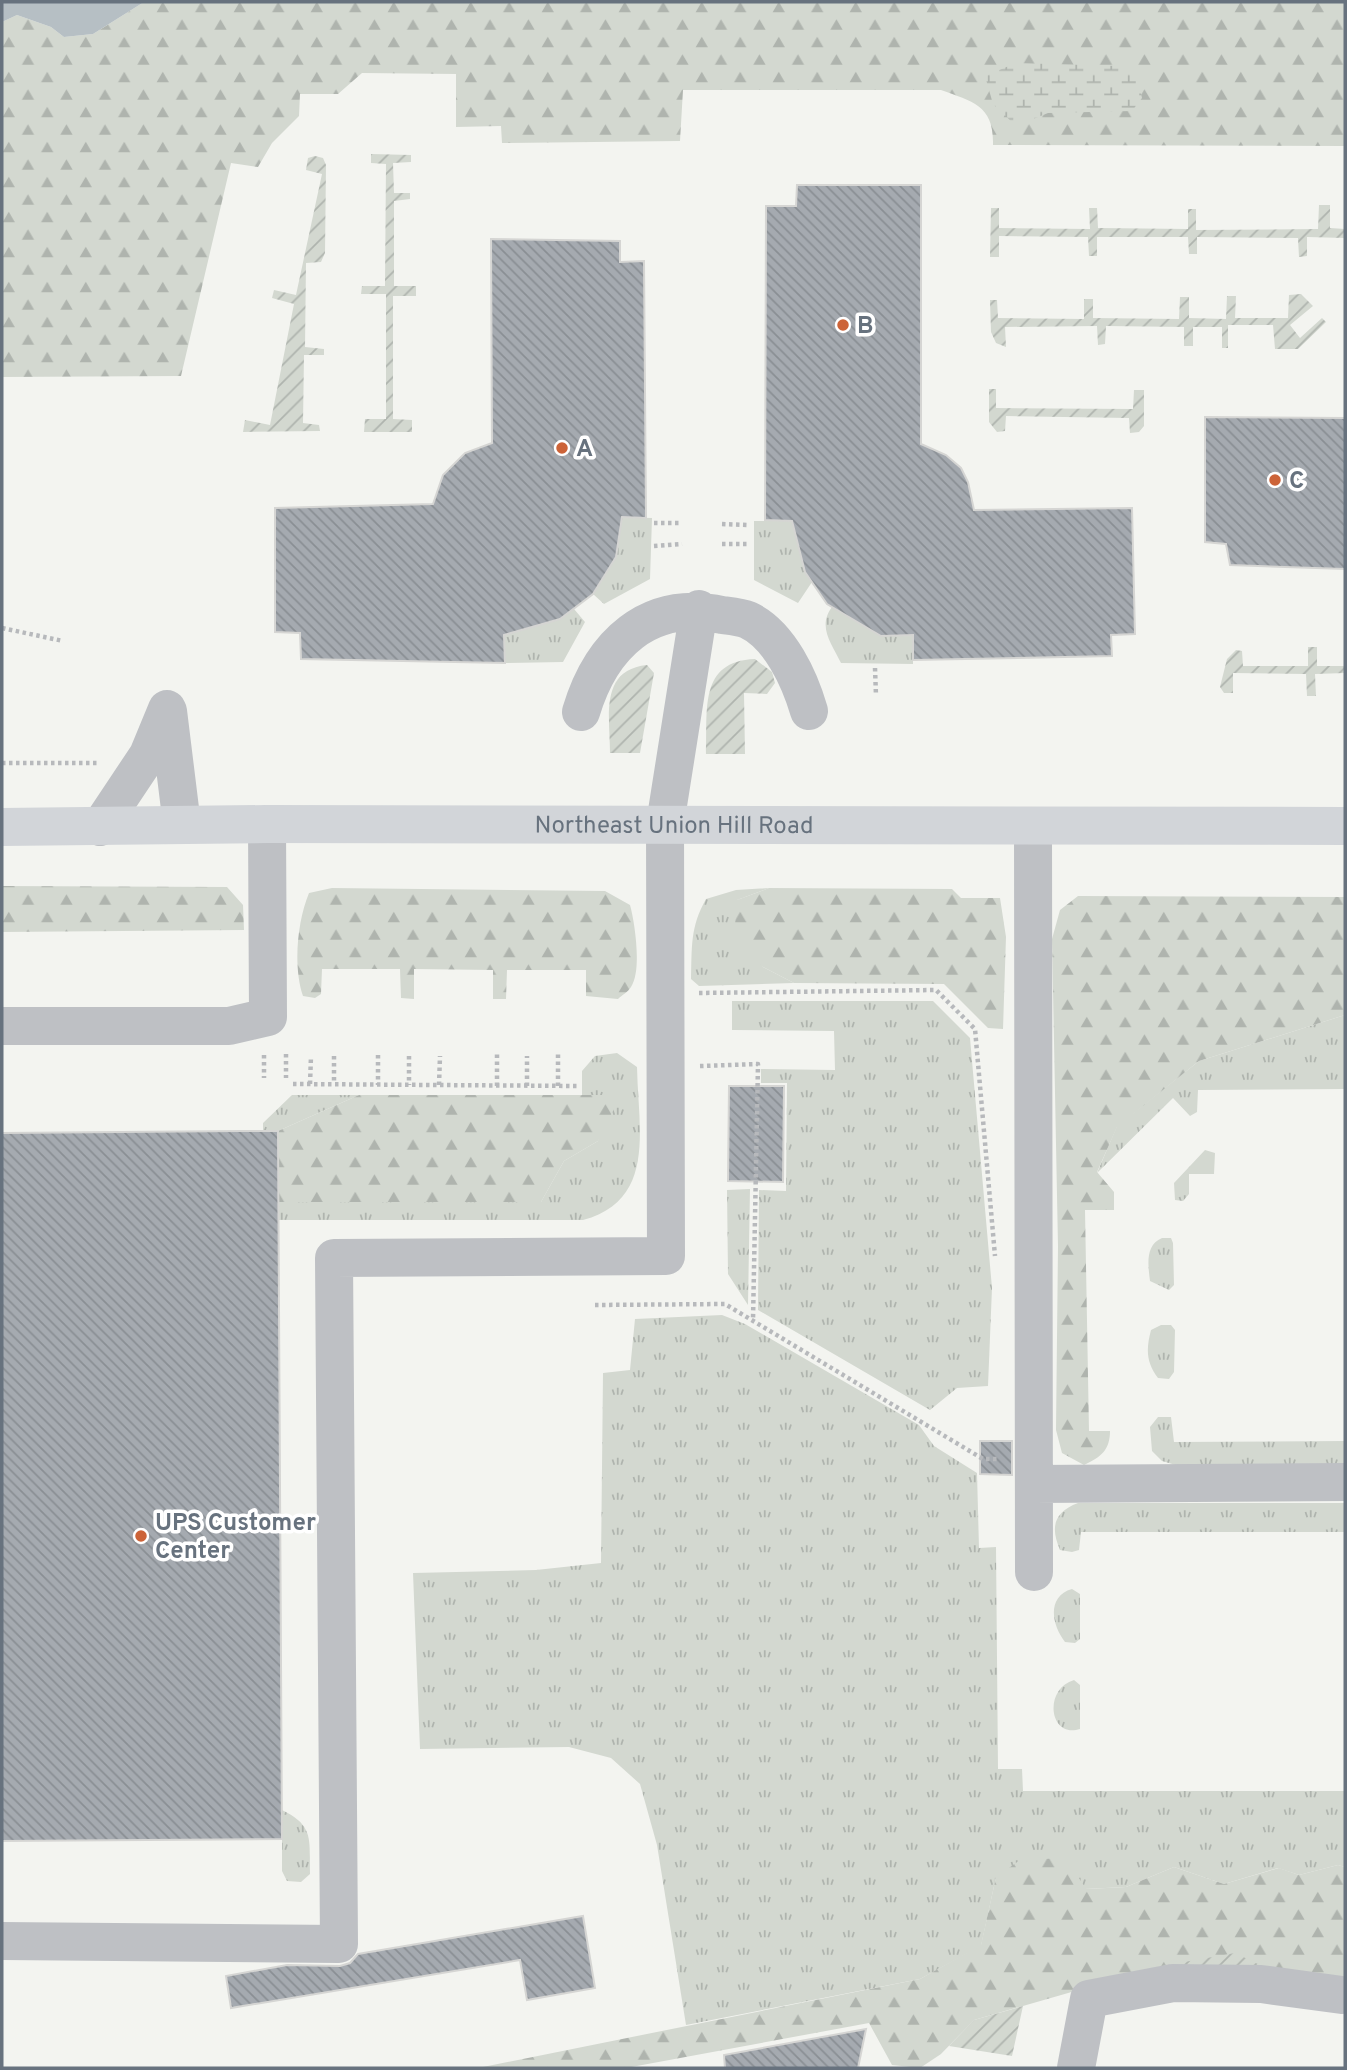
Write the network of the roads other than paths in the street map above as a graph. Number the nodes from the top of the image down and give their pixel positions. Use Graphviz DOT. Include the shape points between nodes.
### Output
graph roads {
  1 [pos="699,610"];
  2 [pos="809,711"];
  3 [pos="581,712"];
  4 [pos="267,824"];
  5 [pos="665,824"];
  6 [pos="182,825"];
  7 [pos="1033,826"];
  8 [pos="1345,826"];
  9 [pos="2,827"];
  10 [pos="100,827"];
  11 [pos="2,1026"];
  12 [pos="1345,1482"];
  13 [pos="1034,1484"];
  14 [pos="1034,1572"];
  15 [pos="2,1941"];
  16 [pos="1342,1995"];
  17 [pos="1076,2068"];
  1 -- 2 [label="lane" via="749,620 777,645 800,681"];
  1 -- 3 [label="lane" via="649,620 620,640 590,681"];
  1 -- 5 [label="lane"];
  4 -- 5 [label="main road, Northeast Union Hill Road"];
  4 -- 6 [label="main road, Northeast Union Hill Road"];
  4 -- 11 [label="lane" via="268,1017 229,1026"];
  5 -- 7 [label="main road, Northeast Union Hill Road"];
  5 -- 15 [label="lane" via="666,1256 334,1258 340,1944"];
  6 -- 10 [label="main road, Northeast Union Hill Road"];
  6 -- 10 [label="lane" via="167,709 148,755"];
  7 -- 8 [label="main road, Northeast Union Hill Road"];
  7 -- 13 [label="lane"];
  9 -- 10 [label="main road, Northeast Union Hill Road"];
  12 -- 13 [label="lane"];
  13 -- 14 [label="lane"];
  16 -- 17 [label="lane" via="1261,1984 1173,1983 1089,1999"];
}
